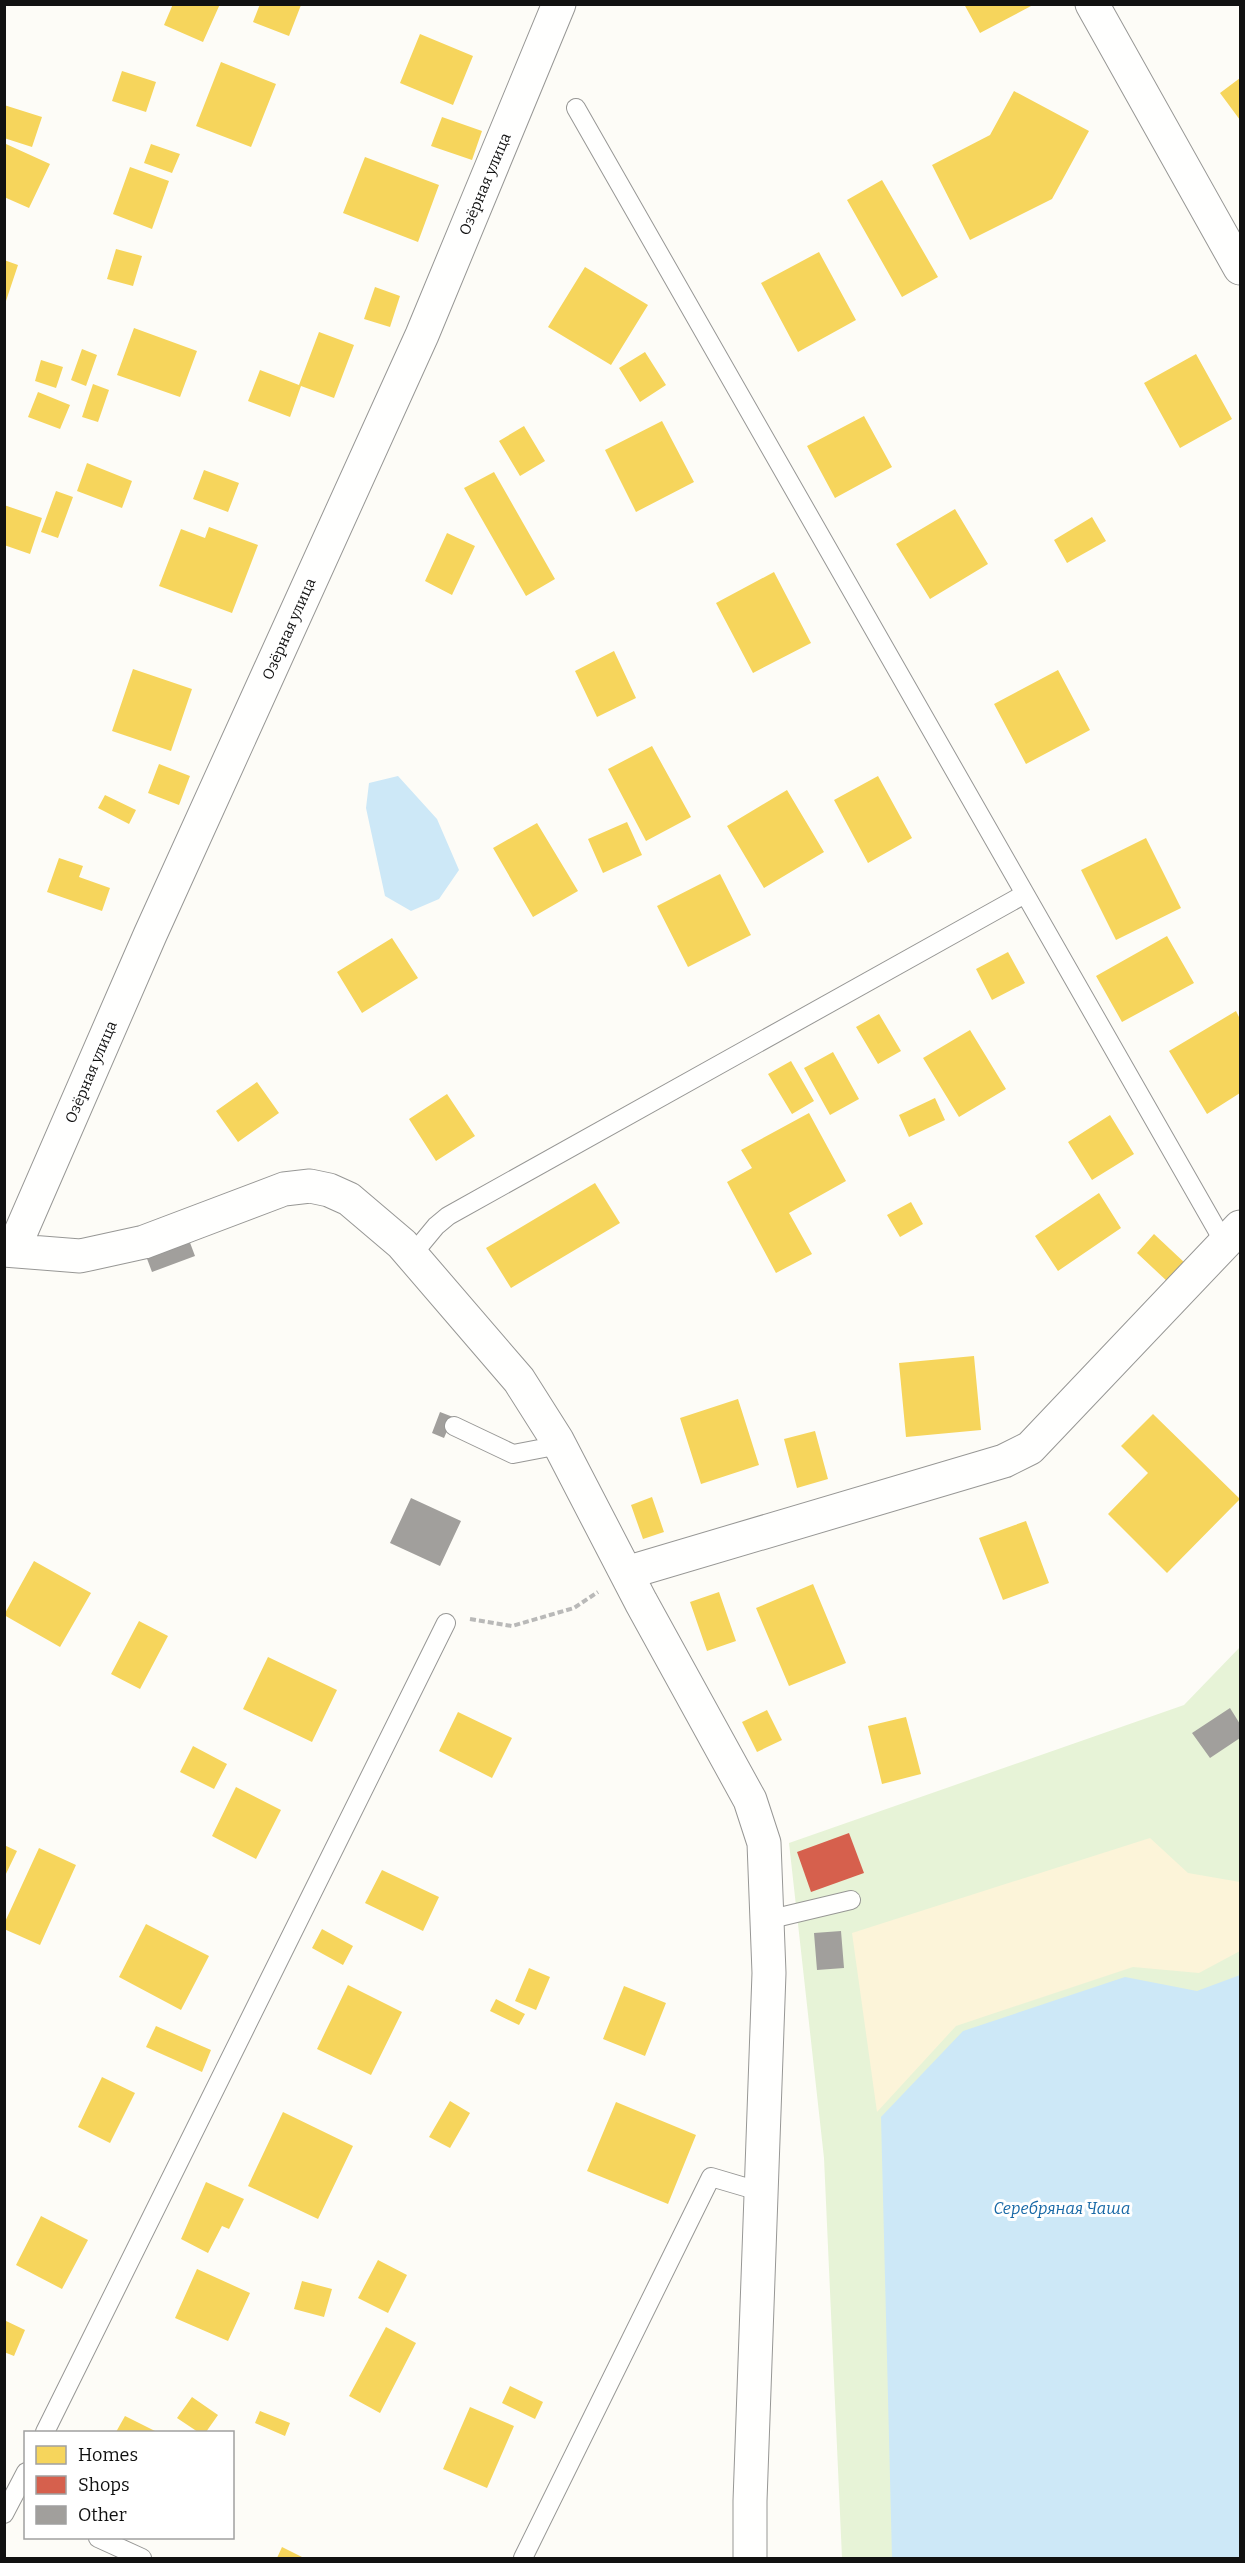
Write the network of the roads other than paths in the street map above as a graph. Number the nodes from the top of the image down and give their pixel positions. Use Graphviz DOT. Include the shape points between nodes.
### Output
graph roads {
  1 [pos="560,4"];
  2 [pos="1092,4"];
  3 [pos="576,108"];
  4 [pos="1240,268"];
  5 [pos="1025,894"];
  6 [pos="1233,1235"];
  7 [pos="9,1250"];
  8 [pos="412,1255"];
  9 [pos="454,1426"];
  10 [pos="560,1445"];
  11 [pos="626,1573"];
  12 [pos="446,1623"];
  13 [pos="851,1900"];
  14 [pos="767,1920"];
  15 [pos="762,2192"];
  16 [pos="46,2431"];
  17 [pos="24,2476"];
  18 [pos="14,2498"];
  19 [pos="4,2514"];
  20 [pos="100,2539"];
  21 [pos="142,2559"];
  22 [pos="523,2559"];
  23 [pos="750,2559"];
  1 -- 7 [label="street, Озёрная улица" via="422,334"];
  2 -- 4 [label="street"];
  3 -- 5 [label="lane"];
  5 -- 6 [label="lane"];
  5 -- 8 [label="lane" via="448,1216"];
  6 -- 11 [label="street" via="1030,1448 1004,1461"];
  7 -- 8 [label="street" via="80,1256 144,1242 284,1189 310,1186 348,1199"];
  8 -- 10 [label="street" via="519,1380"];
  9 -- 10 [label="lane" via="513,1454"];
  10 -- 11 [label="street"];
  11 -- 14 [label="street" via="750,1800 764,1843"];
  12 -- 16 [label="lane"];
  13 -- 14 [label="lane"];
  14 -- 15 [label="street"];
  15 -- 22 [label="lane" via="711,2177"];
  15 -- 23 [label="street"];
  17 -- 18 [label="lane"];
  18 -- 19 [label="lane"];
  20 -- 21 [label="lane"];
}
